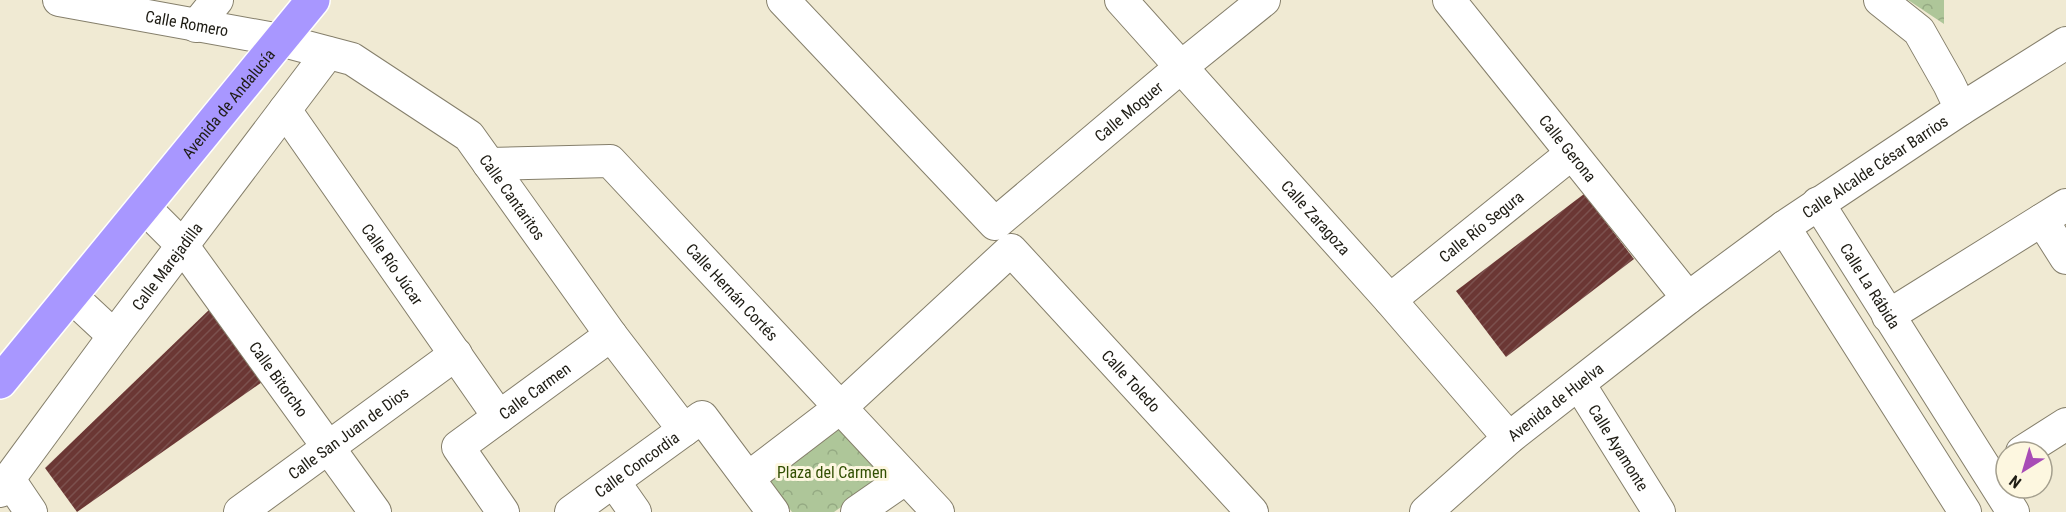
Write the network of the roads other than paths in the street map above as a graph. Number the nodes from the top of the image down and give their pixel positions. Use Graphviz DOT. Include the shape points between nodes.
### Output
graph roads {
  1 [pos="59,0"];
  2 [pos="217,0"];
  3 [pos="313,0"];
  4 [pos="783,0"];
  5 [pos="1121,0"];
  6 [pos="1264,0"];
  7 [pos="1449,0"];
  8 [pos="1880,0"];
  9 [pos="196,26"];
  10 [pos="280,40"];
  11 [pos="2066,43"];
  12 [pos="328,53"];
  13 [pos="1180,67"];
  14 [pos="1961,109"];
  15 [pos="285,110"];
  16 [pos="1571,154"];
  17 [pos="489,164"];
  18 [pos="1818,203"];
  19 [pos="144,207"];
  20 [pos="2054,212"];
  21 [pos="1784,227"];
  22 [pos="1003,237"];
  23 [pos="182,245"];
  24 [pos="2066,258"];
  25 [pos="71,296"];
  26 [pos="1688,298"];
  27 [pos="1390,300"];
  28 [pos="1888,316"];
  29 [pos="611,335"];
  30 [pos="114,336"];
  31 [pos="456,354"];
  32 [pos="1921,367"];
  33 [pos="0,382"];
  34 [pos="1579,384"];
  35 [pos="1888,389"];
  36 [pos="841,407"];
  37 [pos="500,417"];
  38 [pos="693,424"];
  39 [pos="2066,424"];
  40 [pos="1509,438"];
  41 [pos="2041,440"];
  42 [pos="328,447"];
  43 [pos="1994,464"];
  44 [pos="748,477"];
  45 [pos="906,478"];
  46 [pos="614,482"];
  47 [pos="4,485"];
  48 [pos="32,512"];
  49 [pos="240,512"];
  50 [pos="375,512"];
  51 [pos="503,512"];
  52 [pos="571,512"];
  53 [pos="635,512"];
  54 [pos="773,512"];
  55 [pos="857,512"];
  56 [pos="938,512"];
  57 [pos="1252,512"];
  58 [pos="1426,512"];
  59 [pos="1659,512"];
  60 [pos="1965,512"];
  1 -- 9 [label="street, Calle Romero"];
  2 -- 9 [label="street"];
  3 -- 10 [label="highway, Avenida de Andalucía"];
  4 -- 22 [label="street, Calle Toledo"];
  5 -- 13 [label="street, Calle Zaragoza"];
  6 -- 13 [label="street, Calle Moguer"];
  7 -- 16 [label="street, Calle Gerona"];
  8 -- 14 [label="street" via="1919,31"];
  9 -- 10 [label="street, Calle Romero"];
  10 -- 12 [label="street, Calle Cantaritos"];
  10 -- 19 [label="highway, Avenida de Andalucía"];
  11 -- 14 [label="street, Calle Alcalde César Barrios"];
  12 -- 15 [label="street, Calle Marejadilla"];
  12 -- 17 [label="street, Calle Cantaritos" via="352,59 469,136"];
  13 -- 22 [label="street, Calle Moguer"];
  13 -- 27 [label="street, Calle Zaragoza"];
  14 -- 18 [label="street, Calle Alcalde César Barrios"];
  15 -- 23 [label="street, Calle Marejadilla"];
  15 -- 31 [label="street, Calle Río Júcar"];
  16 -- 26 [label="street, Calle Gerona"];
  16 -- 27 [label="street, Calle Río Segura"];
  17 -- 29 [label="street, Calle Cantaritos"];
  17 -- 36 [label="street, Calle Hernán Cortés" via="610,161"];
  18 -- 21 [label="street, Calle Alcalde César Barrios"];
  18 -- 28 [label="street, Calle La Rábida"];
  19 -- 23 [label="street"];
  19 -- 25 [label="highway, Avenida de Andalucía"];
  20 -- 24 [label="street"];
  20 -- 28 [label="street"];
  21 -- 26 [label="street, Calle Alcalde César Barrios"];
  21 -- 35 [label="street"];
  22 -- 36 [label="street, Calle Moguer"];
  22 -- 57 [label="street, Calle Toledo"];
  23 -- 30 [label="street, Calle Marejadilla"];
  23 -- 42 [label="street, Calle Bitorcho"];
  25 -- 30 [label="street"];
  25 -- 33 [label="highway, Avenida de Andalucía"];
  26 -- 34 [label="street, Avenida de Huelva"];
  27 -- 40 [label="street, Calle Zaragoza"];
  28 -- 32 [label="street, Calle La Rábida"];
  29 -- 37 [label="street, Calle Carmen"];
  29 -- 38 [label="street, Calle Cantaritos"];
  30 -- 47 [label="street, Calle Marejadilla"];
  31 -- 37 [label="street, Calle Río Júcar"];
  31 -- 42 [label="street, Calle San Juan de Dios"];
  32 -- 35 [label="street"];
  32 -- 43 [label="street, Calle La Rábida"];
  34 -- 40 [label="street, Avenida de Huelva"];
  34 -- 59 [label="street, Calle Ayamonte"];
  35 -- 60 [label="street"];
  36 -- 44 [label="street"];
  36 -- 45 [label="street, Calle Hernán Cortés"];
  37 -- 51 [label="street, Calle Carmen" via="458,447"];
  38 -- 44 [label="street"];
  38 -- 46 [label="street, Calle Concordia"];
  39 -- 41 [label="street"];
  40 -- 58 [label="street, Avenida de Huelva"];
  42 -- 49 [label="street, Calle San Juan de Dios"];
  42 -- 50 [label="street, Calle Bitorcho"];
  44 -- 54 [label="street"];
  45 -- 55 [label="street"];
  45 -- 56 [label="street, Calle Hernán Cortés"];
  46 -- 52 [label="street, Calle Concordia"];
  46 -- 53 [label="street"];
  47 -- 48 [label="street"];
}
